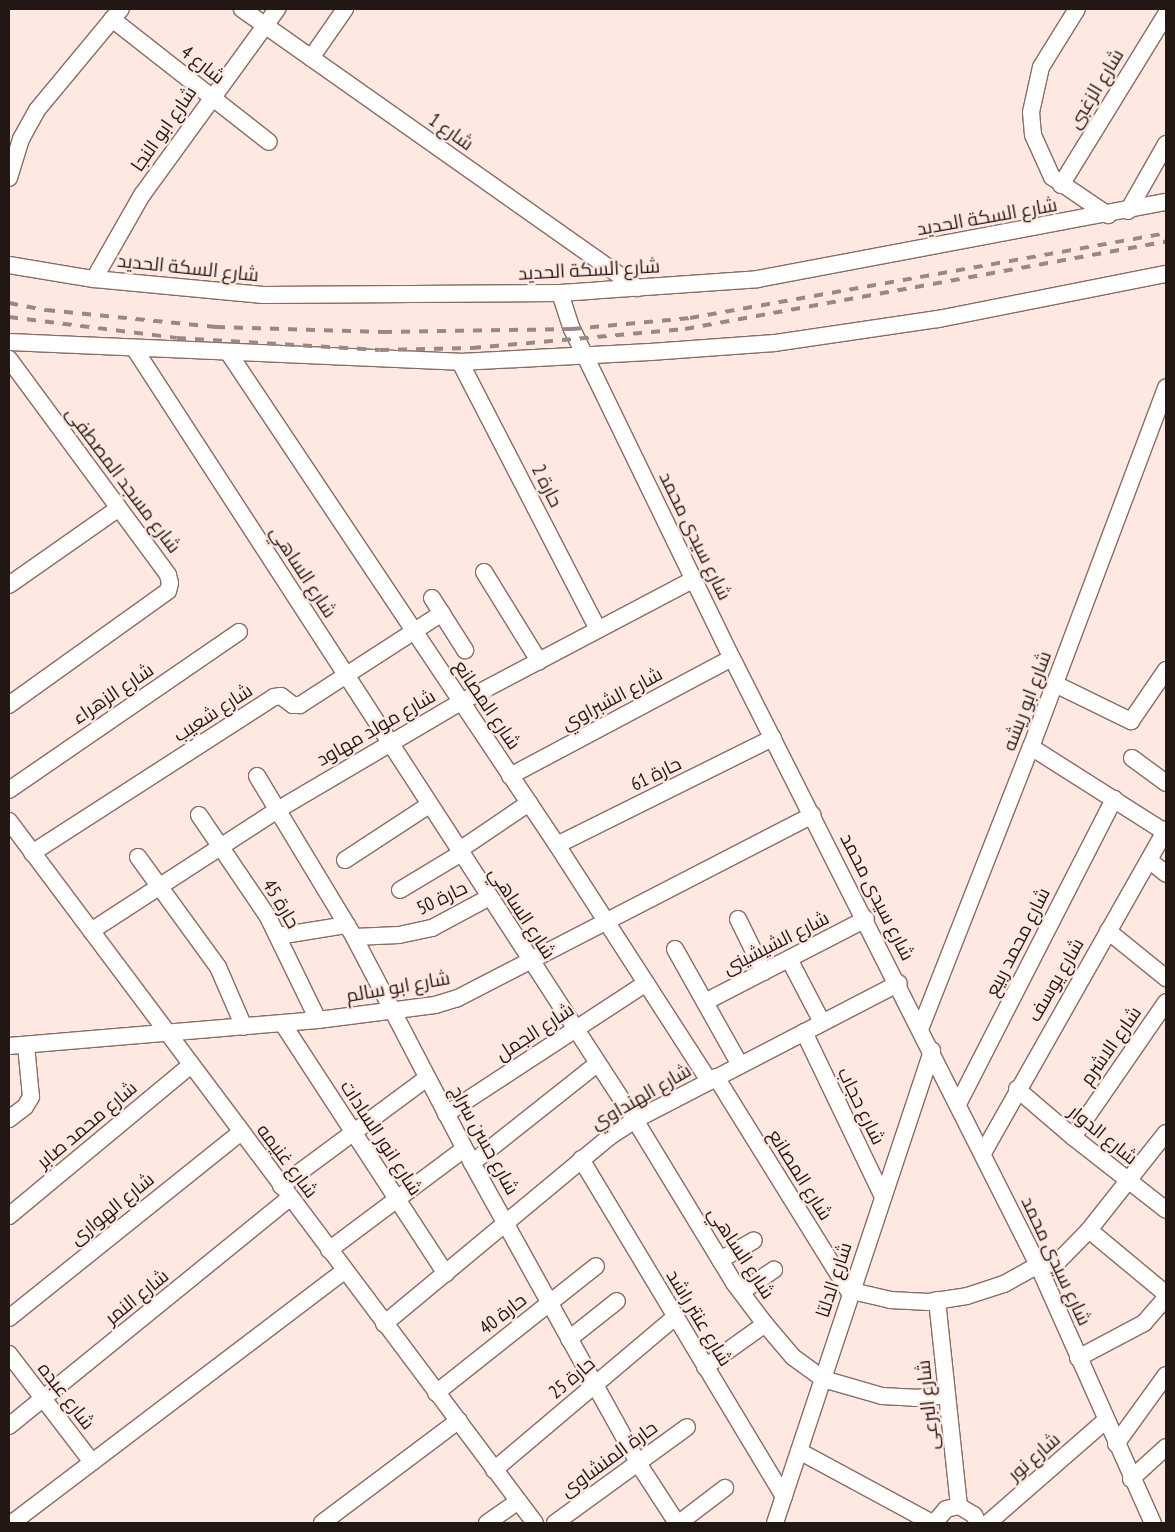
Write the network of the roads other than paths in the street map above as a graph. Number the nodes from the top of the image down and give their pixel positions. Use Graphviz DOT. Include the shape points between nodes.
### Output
graph roads {
  1 [pos="242,9"];
  2 [pos="277,9"];
  3 [pos="345,9"];
  4 [pos="1077,9"];
  5 [pos="116,14"];
  6 [pos="1166,14"];
  7 [pos="264,24"];
  8 [pos="311,58"];
  9 [pos="210,96"];
  10 [pos="269,142"];
  11 [pos="1166,144"];
  12 [pos="9,178"];
  13 [pos="1061,185"];
  14 [pos="1166,202"];
  15 [pos="1128,211"];
  16 [pos="1108,215"];
  17 [pos="9,265"];
  18 [pos="1166,274"];
  19 [pos="94,279"];
  20 [pos="638,288"];
  21 [pos="560,293"];
  22 [pos="9,342"];
  23 [pos="134,348"];
  24 [pos="228,352"];
  25 [pos="586,355"];
  26 [pos="9,359"];
  27 [pos="460,362"];
  28 [pos="1166,388"];
  29 [pos="119,508"];
  30 [pos="484,572"];
  31 [pos="694,579"];
  32 [pos="9,585"];
  33 [pos="432,598"];
  34 [pos="442,613"];
  35 [pos="598,629"];
  36 [pos="239,632"];
  37 [pos="414,632"];
  38 [pos="466,650"];
  39 [pos="732,658"];
  40 [pos="539,660"];
  41 [pos="1166,670"];
  42 [pos="345,676"];
  43 [pos="1055,684"];
  44 [pos="461,702"];
  45 [pos="9,705"];
  46 [pos="773,738"];
  47 [pos="389,744"];
  48 [pos="1031,747"];
  49 [pos="1132,758"];
  50 [pos="257,776"];
  51 [pos="510,776"];
  52 [pos="1166,782"];
  53 [pos="9,790"];
  54 [pos="1114,799"];
  55 [pos="529,804"];
  56 [pos="429,805"];
  57 [pos="279,809"];
  58 [pos="199,814"];
  59 [pos="812,814"];
  60 [pos="9,822"];
  61 [pos="1165,830"];
  62 [pos="557,845"];
  63 [pos="221,846"];
  64 [pos="32,853"];
  65 [pos="459,853"];
  66 [pos="138,856"];
  67 [pos="345,860"];
  68 [pos="1149,860"];
  69 [pos="1166,874"];
  70 [pos="160,886"];
  71 [pos="400,890"];
  72 [pos="488,898"];
  73 [pos="738,919"];
  74 [pos="866,919"];
  75 [pos="607,922"];
  76 [pos="91,931"];
  77 [pos="350,931"];
  78 [pos="1108,931"];
  79 [pos="278,936"];
  80 [pos="675,949"];
  81 [pos="789,959"];
  82 [pos="530,962"];
  83 [pos="764,972"];
  84 [pos="1166,978"];
  85 [pos="646,983"];
  86 [pos="899,983"];
  87 [pos="705,1002"];
  88 [pos="1166,1002"];
  89 [pos="392,1010"];
  90 [pos="318,1020"];
  91 [pos="822,1022"];
  92 [pos="283,1024"];
  93 [pos="244,1027"];
  94 [pos="921,1028"];
  95 [pos="574,1030"];
  96 [pos="804,1032"];
  97 [pos="169,1034"];
  98 [pos="26,1045"];
  99 [pos="9,1046"];
  100 [pos="932,1050"];
  101 [pos="597,1064"];
  102 [pos="740,1064"];
  103 [pos="191,1065"];
  104 [pos="427,1078"];
  105 [pos="712,1079"];
  106 [pos="1017,1089"];
  107 [pos="958,1104"];
  108 [pos="446,1114"];
  109 [pos="9,1119"];
  110 [pos="635,1120"];
  111 [pos="354,1131"];
  112 [pos="240,1132"];
  113 [pos="1166,1133"];
  114 [pos="1073,1138"];
  115 [pos="464,1148"];
  116 [pos="982,1153"];
  117 [pos="580,1159"];
  118 [pos="472,1163"];
  119 [pos="1129,1182"];
  120 [pos="285,1192"];
  121 [pos="883,1197"];
  122 [pos="397,1199"];
  123 [pos="1166,1210"];
  124 [pos="9,1216"];
  125 [pos="506,1222"];
  126 [pos="1089,1230"];
  127 [pos="754,1240"];
  128 [pos="329,1250"];
  129 [pos="720,1260"];
  130 [pos="596,1266"];
  131 [pos="774,1270"];
  132 [pos="1041,1271"];
  133 [pos="344,1272"];
  134 [pos="446,1274"];
  135 [pos="741,1292"];
  136 [pos="851,1293"];
  137 [pos="1166,1296"];
  138 [pos="937,1300"];
  139 [pos="617,1301"];
  140 [pos="549,1303"];
  141 [pos="675,1316"];
  142 [pos="9,1318"];
  143 [pos="384,1324"];
  144 [pos="765,1324"];
  145 [pos="569,1339"];
  146 [pos="9,1354"];
  147 [pos="1078,1358"];
  148 [pos="705,1367"];
  149 [pos="1166,1375"];
  150 [pos="823,1379"];
  151 [pos="594,1385"];
  152 [pos="436,1393"];
  153 [pos="947,1395"];
  154 [pos="43,1398"];
  155 [pos="459,1420"];
  156 [pos="1105,1421"];
  157 [pos="9,1426"];
  158 [pos="687,1427"];
  159 [pos="1116,1444"];
  160 [pos="1166,1447"];
  161 [pos="799,1451"];
  162 [pos="92,1462"];
  163 [pos="638,1463"];
  164 [pos="494,1470"];
  165 [pos="1131,1479"];
  166 [pos="725,1488"];
  167 [pos="784,1497"];
  168 [pos="518,1501"];
  169 [pos="959,1506"];
  170 [pos="12,1523"];
  171 [pos="322,1523"];
  172 [pos="487,1523"];
  173 [pos="535,1523"];
  174 [pos="555,1523"];
  175 [pos="678,1523"];
  176 [pos="775,1523"];
  177 [pos="933,1523"];
  178 [pos="978,1523"];
  179 [pos="988,1523"];
  180 [pos="1153,1523"];
  1 -- 7 [label="street, شارع 1"];
  2 -- 7 [label="street, شارع ابو النجا"];
  3 -- 8 [label="street"];
  4 -- 13 [label="street" via="1042,67 1034,89 1031,112 1033,135 1040,157"];
  5 -- 9 [label="street, شارع 4"];
  5 -- 12 [label="street" via="37,110 21,139"];
  6 -- 13 [label="street, شارع الزغبى"];
  7 -- 8 [label="street, شارع 1"];
  7 -- 9 [label="street, شارع ابو النجا"];
  8 -- 20 [label="street, شارع 1"];
  9 -- 10 [label="street, شارع 4"];
  9 -- 19 [label="street, شارع ابو النجا" via="142,195"];
  11 -- 15 [label="street"];
  13 -- 16 [label="street"];
  14 -- 15 [label="street, شارع السكة الحديد"];
  15 -- 16 [label="street, شارع السكة الحديد"];
  16 -- 20 [label="street, شارع السكة الحديد" via="758,279"];
  17 -- 19 [label="street, شارع السكة الحديد"];
  18 -- 25 [label="street" via="938,319 776,342"];
  19 -- 21 [label="street, شارع السكة الحديد" via="263,295"];
  20 -- 21 [label="street, شارع السكة الحديد"];
  21 -- 25 [label="street, شارع سيدى محمد"];
  22 -- 23 [label="street"];
  23 -- 24 [label="street"];
  23 -- 42 [label="street, شارع الساهي"];
  24 -- 27 [label="street"];
  24 -- 37 [label="street, شارع المصانع"];
  25 -- 27 [label="street"];
  25 -- 31 [label="street, شارع سيدى محمد"];
  26 -- 29 [label="street, شارع مسجد المصطفى"];
  27 -- 35 [label="street, حارة 2"];
  28 -- 43 [label="street, شارع ابو ريشه"];
  29 -- 32 [label="street"];
  29 -- 45 [label="street, شارع مسجد المصطفى" via="168,575 168,591"];
  30 -- 40 [label="street"];
  31 -- 35 [label="street, شارع مولد مهاود"];
  31 -- 39 [label="street, شارع سيدى محمد"];
  33 -- 34 [label="street"];
  34 -- 37 [label="street, شارع شعيب"];
  34 -- 38 [label="street"];
  35 -- 40 [label="street, شارع مولد مهاود"];
  36 -- 53 [label="street, شارع الزهراء"];
  37 -- 42 [label="street, شارع شعيب"];
  37 -- 44 [label="street, شارع المصانع"];
  39 -- 46 [label="street, شارع سيدى محمد"];
  39 -- 51 [label="street, شارع الشبراوي"];
  40 -- 44 [label="street, شارع مولد مهاود"];
  41 -- 43 [label="street" via="1131,721"];
  42 -- 47 [label="street, شارع الساهي"];
  42 -- 64 [label="street, شارع شعيب" via="300,705 293,705 281,696 274,697"];
  43 -- 48 [label="street, شارع ابو ريشه"];
  44 -- 47 [label="street, شارع مولد مهاود"];
  44 -- 51 [label="street, شارع المصانع"];
  46 -- 59 [label="street, شارع سيدى محمد"];
  46 -- 62 [label="street, حارة 61"];
  47 -- 56 [label="street, شارع الساهي"];
  47 -- 57 [label="street, شارع مولد مهاود"];
  48 -- 54 [label="street"];
  48 -- 94 [label="street, شارع ابو ريشه"];
  49 -- 52 [label="street"];
  50 -- 57 [label="street, شارع حسن سراج"];
  51 -- 55 [label="street, شارع المصانع"];
  54 -- 61 [label="street"];
  54 -- 107 [label="street, شارع محمد ربيع"];
  55 -- 62 [label="street, شارع المصانع"];
  55 -- 65 [label="street"];
  56 -- 65 [label="street, شارع الساهي"];
  56 -- 67 [label="street"];
  57 -- 63 [label="street, شارع مولد مهاود"];
  57 -- 77 [label="street, شارع حسن سراج"];
  58 -- 63 [label="street, حارة 45"];
  59 -- 74 [label="street, شارع سيدى محمد"];
  59 -- 75 [label="street, شارع ابو سالم"];
  60 -- 64 [label="street, شارع غنيمه"];
  61 -- 68 [label="street, شارع يوسف"];
  62 -- 75 [label="street, شارع المصانع"];
  63 -- 70 [label="street, شارع مولد مهاود"];
  63 -- 79 [label="street, حارة 45"];
  64 -- 76 [label="street, شارع غنيمه"];
  65 -- 71 [label="street"];
  65 -- 72 [label="street, شارع الساهي"];
  66 -- 70 [label="street"];
  68 -- 69 [label="street"];
  68 -- 78 [label="street, شارع يوسف"];
  70 -- 76 [label="street, شارع مولد مهاود"];
  70 -- 93 [label="street" via="218,967"];
  72 -- 77 [label="street, حارة 50" via="432,928 399,935"];
  72 -- 82 [label="street, شارع الساهي"];
  73 -- 83 [label="street"];
  74 -- 81 [label="street, شارع الشيشينى"];
  74 -- 86 [label="street, شارع سيدى محمد"];
  75 -- 82 [label="street, شارع ابو سالم"];
  75 -- 85 [label="street, شارع المصانع"];
  76 -- 97 [label="street, شارع غنيمه"];
  77 -- 79 [label="street, حارة 50"];
  77 -- 89 [label="street, شارع حسن سراج"];
  78 -- 84 [label="street"];
  78 -- 106 [label="street, شارع يوسف"];
  79 -- 90 [label="street, حارة 45"];
  80 -- 87 [label="street"];
  81 -- 83 [label="street, شارع الشيشينى"];
  81 -- 91 [label="street"];
  82 -- 89 [label="street, شارع ابو سالم" via="458,998"];
  82 -- 95 [label="street, شارع الساهي"];
  83 -- 87 [label="street, شارع الشيشينى"];
  85 -- 95 [label="street, شارع الجمل"];
  85 -- 105 [label="street, شارع المصانع"];
  86 -- 91 [label="street, شارع الهنداوي"];
  86 -- 94 [label="street, شارع سيدى محمد"];
  87 -- 102 [label="street"];
  88 -- 114 [label="street, شارع الاشرم"];
  89 -- 90 [label="street, شارع ابو سالم"];
  89 -- 104 [label="street, شارع حسن سراج"];
  90 -- 92 [label="street, شارع ابو سالم"];
  91 -- 96 [label="street, شارع الهنداوي"];
  92 -- 93 [label="street, شارع ابو سالم"];
  92 -- 111 [label="street, شارع انور السادات"];
  93 -- 97 [label="street, شارع ابو سالم"];
  94 -- 100 [label="street, شارع سيدى محمد"];
  95 -- 101 [label="street, شارع الساهي"];
  95 -- 108 [label="street, شارع الجمل"];
  96 -- 102 [label="street, شارع الهنداوي"];
  96 -- 121 [label="street, شارع حجاب"];
  97 -- 98 [label="street, شارع ابو سالم"];
  97 -- 103 [label="street, شارع غنيمه"];
  98 -- 99 [label="street, شارع ابو سالم"];
  98 -- 109 [label="street" via="31,1097 25,1107"];
  100 -- 107 [label="street, شارع سيدى محمد"];
  100 -- 121 [label="street, شارع الدلتا"];
  101 -- 110 [label="street, شارع الساهي"];
  101 -- 118 [label="street"];
  102 -- 105 [label="street, شارع الهنداوي"];
  103 -- 112 [label="street, شارع غنيمه"];
  103 -- 124 [label="street, شارع محمد صابر"];
  104 -- 108 [label="street, شارع حسن سراج"];
  104 -- 111 [label="street, شارع النمر"];
  105 -- 110 [label="street, شارع الهنداوي"];
  105 -- 136 [label="street, شارع المصانع"];
  106 -- 114 [label="street, شارع الدوار"];
  106 -- 116 [label="street, شارع يوسف"];
  107 -- 116 [label="street, شارع سيدى محمد"];
  108 -- 115 [label="street, شارع حسن سراج"];
  110 -- 117 [label="street, شارع الهنداوي"];
  110 -- 129 [label="street, شارع الساهي"];
  111 -- 120 [label="street, شارع النمر"];
  111 -- 122 [label="street, شارع انور السادات"];
  112 -- 120 [label="street, شارع غنيمه"];
  112 -- 142 [label="street, شارع الهوارى"];
  113 -- 119 [label="street"];
  114 -- 119 [label="street, شارع الدوار"];
  115 -- 118 [label="street, شارع حسن سراج"];
  115 -- 122 [label="street"];
  116 -- 132 [label="street, شارع سيدى محمد"];
  117 -- 125 [label="street, شارع الهنداوي"];
  117 -- 141 [label="street, شارع عنتر راشد"];
  118 -- 125 [label="street, شارع حسن سراج"];
  119 -- 123 [label="street, شارع الدوار"];
  119 -- 126 [label="street"];
  120 -- 128 [label="street, شارع غنيمه"];
  120 -- 154 [label="street, شارع النمر"];
  121 -- 136 [label="street, شارع الدلتا"];
  122 -- 128 [label="street"];
  122 -- 134 [label="street, شارع انور السادات"];
  125 -- 134 [label="street, شارع الهنداوي"];
  125 -- 140 [label="street, شارع حسن سراج"];
  126 -- 132 [label="street"];
  126 -- 137 [label="street"];
  127 -- 129 [label="street"];
  128 -- 133 [label="street, شارع غنيمه"];
  129 -- 135 [label="street, شارع الساهي"];
  130 -- 140 [label="street, حارة 40"];
  131 -- 135 [label="street"];
  132 -- 138 [label="street" via="967,1296"];
  132 -- 147 [label="street, شارع سيدى محمد"];
  133 -- 143 [label="street, شارع غنيمه"];
  133 -- 162 [label="street"];
  134 -- 143 [label="street, شارع الهنداوي"];
  135 -- 144 [label="street, شارع الساهي"];
  136 -- 138 [label="street" via="890,1300"];
  136 -- 150 [label="street, شارع الدلتا"];
  137 -- 147 [label="street" via="1144,1323"];
  138 -- 153 [label="street, شارع البرعى"];
  139 -- 145 [label="street"];
  140 -- 145 [label="street, شارع حسن سراج"];
  140 -- 152 [label="street, حارة 40"];
  141 -- 148 [label="street, شارع عنتر راشد"];
  141 -- 151 [label="street, حارة 25"];
  143 -- 152 [label="street, شارع غنيمه"];
  144 -- 148 [label="street"];
  144 -- 150 [label="street, شارع الساهي" via="794,1357"];
  145 -- 151 [label="street, شارع حسن سراج"];
  146 -- 154 [label="street, شارع عبده"];
  147 -- 156 [label="street, شارع سيدى محمد"];
  148 -- 167 [label="street, شارع عنتر راشد"];
  149 -- 159 [label="street"];
  150 -- 153 [label="street, شارع الساهي" via="882,1396 916,1398"];
  150 -- 161 [label="street, شارع الدلتا"];
  151 -- 163 [label="street, شارع حسن سراج"];
  151 -- 164 [label="street, حارة 25"];
  152 -- 155 [label="street, شارع غنيمه"];
  153 -- 169 [label="street, شارع البرعى"];
  154 -- 157 [label="street, شارع النمر"];
  154 -- 162 [label="street, شارع عبده"];
  155 -- 164 [label="street, شارع غنيمه"];
  155 -- 171 [label="street"];
  156 -- 159 [label="street, شارع سيدى محمد"];
  156 -- 179 [label="street, شارع نور"];
  158 -- 163 [label="street, حارة المنشاوى"];
  159 -- 165 [label="street, شارع سيدى محمد"];
  160 -- 165 [label="street"];
  161 -- 167 [label="street, شارع الدلتا"];
  161 -- 177 [label="street"];
  162 -- 170 [label="street"];
  163 -- 174 [label="street, حارة المنشاوى"];
  163 -- 175 [label="street, شارع حسن سراج"];
  164 -- 168 [label="street, شارع غنيمه"];
  165 -- 180 [label="street, شارع سيدى محمد"];
  166 -- 175 [label="street"];
  167 -- 176 [label="street, شارع الدلتا"];
  168 -- 172 [label="street"];
  168 -- 173 [label="street, شارع غنيمه"];
  169 -- 177 [label="street" via="946,1509"];
  169 -- 178 [label="street" via="974,1515"];
}
